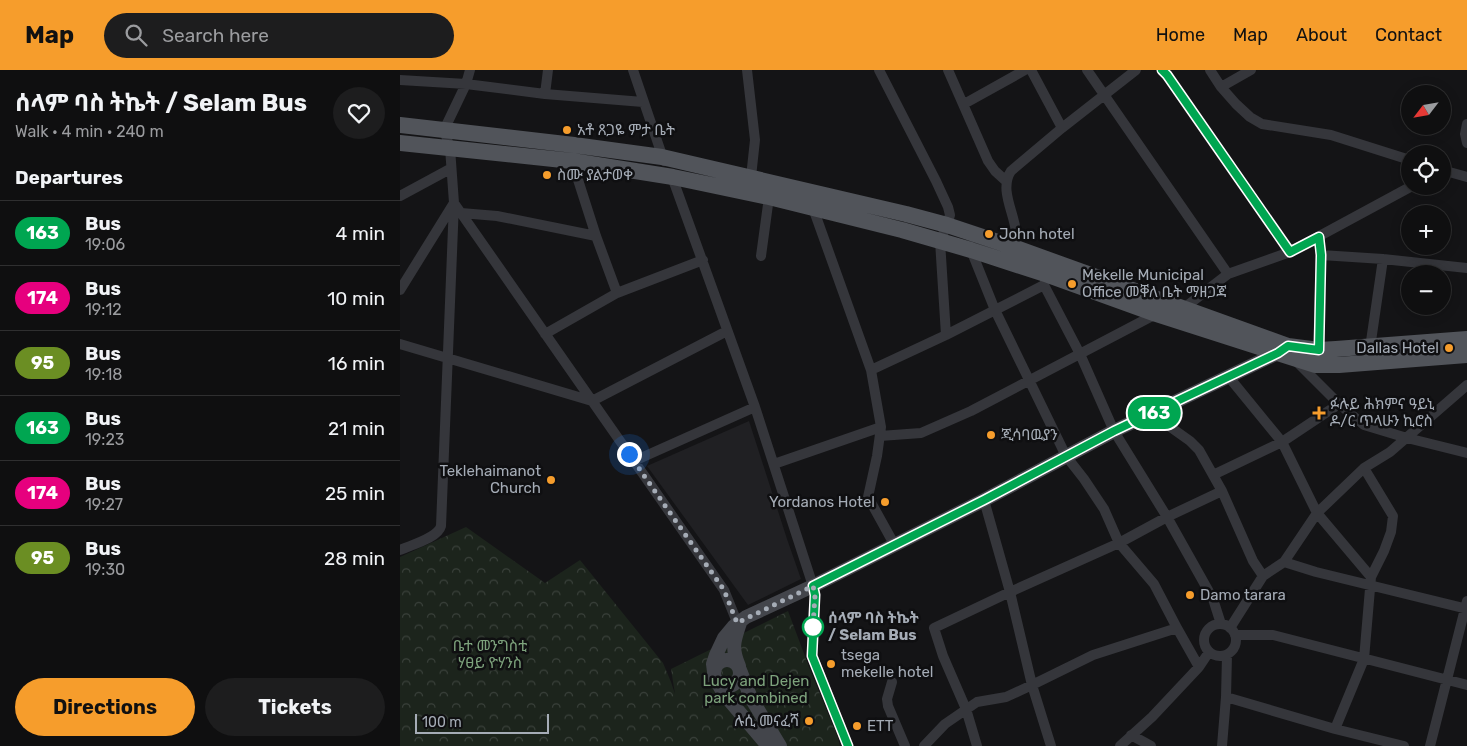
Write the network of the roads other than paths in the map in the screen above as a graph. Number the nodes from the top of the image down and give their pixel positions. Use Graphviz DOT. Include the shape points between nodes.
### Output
graph roads {
  1 [pos="470,70"];
  2 [pos="548,70"];
  3 [pos="633,70"];
  4 [pos="747,70"];
  5 [pos="880,70"];
  6 [pos="948,70"];
  7 [pos="1025,70"];
  8 [pos="1031,70"];
  9 [pos="1087,70"];
  10 [pos="1136,70"];
  11 [pos="1162,70"];
  12 [pos="1210,70"];
  13 [pos="1251,70"];
  14 [pos="400,80"];
  15 [pos="466,84"];
  16 [pos="1221,87"];
  17 [pos="546,94"];
  18 [pos="1104,96"];
  19 [pos="643,102"];
  20 [pos="964,104"];
  21 [pos="1467,124"];
  22 [pos="400,125"];
  23 [pos="1062,128"];
  24 [pos="444,130"];
  25 [pos="400,143"];
  26 [pos="1467,143"];
  27 [pos="450,148"];
  28 [pos="573,153"];
  29 [pos="662,157"];
  30 [pos="1401,157"];
  31 [pos="450,169"];
  32 [pos="1451,173"];
  33 [pos="673,177"];
  34 [pos="751,177"];
  35 [pos="1467,177"];
  36 [pos="1006,181"];
  37 [pos="1401,192"];
  38 [pos="400,196"];
  39 [pos="769,197"];
  40 [pos="454,203"];
  41 [pos="813,208"];
  42 [pos="462,213"];
  43 [pos="947,225"];
  44 [pos="596,236"];
  45 [pos="1319,237"];
  46 [pos="940,241"];
  47 [pos="1013,247"];
  48 [pos="971,250"];
  49 [pos="1290,252"];
  50 [pos="1321,255"];
  51 [pos="761,256"];
  52 [pos="1383,259"];
  53 [pos="703,260"];
  54 [pos="1467,268"];
  55 [pos="1048,273"];
  56 [pos="1228,274"];
  57 [pos="400,290"];
  58 [pos="617,293"];
  59 [pos="1184,308"];
  60 [pos="995,310"];
  61 [pos="1156,314"];
  62 [pos="728,331"];
  63 [pos="545,334"];
  64 [pos="946,335"];
  65 [pos="400,344"];
  66 [pos="1466,345"];
  67 [pos="1370,348"];
  68 [pos="1287,353"];
  69 [pos="1080,354"];
  70 [pos="447,357"];
  71 [pos="1317,358"];
  72 [pos="871,370"];
  73 [pos="1228,376"];
  74 [pos="1028,380"];
  75 [pos="1467,386"];
  76 [pos="592,401"];
  77 [pos="1339,404"];
  78 [pos="755,407"];
  79 [pos="1152,414"];
  80 [pos="1114,431"];
  81 [pos="880,432"];
  82 [pos="1406,438"];
  83 [pos="1282,442"];
  84 [pos="1467,453"];
  85 [pos="1066,456"];
  86 [pos="634,461"];
  87 [pos="774,464"];
  88 [pos="1364,468"];
  89 [pos="1213,475"];
  90 [pos="1222,491"];
  91 [pos="984,500"];
  92 [pos="1317,513"];
  93 [pos="1168,517"];
  94 [pos="1119,543"];
  95 [pos="894,544"];
  96 [pos="400,550"];
  97 [pos="1284,562"];
  98 [pos="1263,576"];
  99 [pos="1371,581"];
  100 [pos="813,586"];
  101 [pos="1010,592"];
  102 [pos="1466,606"];
  103 [pos="739,623"];
  104 [pos="1177,628"];
  105 [pos="1229,629"];
  106 [pos="1209,652"];
  107 [pos="1227,655"];
  108 [pos="1364,659"];
  109 [pos="739,668"];
  110 [pos="1199,668"];
  111 [pos="715,676"];
  112 [pos="1447,679"];
  113 [pos="892,682"];
  114 [pos="1467,685"];
  115 [pos="1032,686"];
  116 [pos="1226,697"];
  117 [pos="966,709"];
  118 [pos="1335,729"];
  119 [pos="1131,735"];
  120 [pos="1361,741"];
  121 [pos="768,746"];
  122 [pos="780,746"];
  123 [pos="848,746"];
  124 [pos="905,746"];
  125 [pos="924,746"];
  126 [pos="977,746"];
  127 [pos="1051,746"];
  128 [pos="1120,746"];
  129 [pos="1151,746"];
  130 [pos="1222,746"];
  131 [pos="1404,746"];
  132 [pos="1430,746"];
  1 -- 15 [label="street"];
  2 -- 17 [label="street"];
  3 -- 19 [label="street"];
  4 -- 34 [label="street" via="755,140"];
  5 -- 43 [label="street" via="944,197 950,215"];
  6 -- 20 [label="street"];
  7 -- 20 [label="street"];
  8 -- 23 [label="street"];
  9 -- 18 [label="street"];
  10 -- 18 [label="street"];
  11 -- 49 [label="street"];
  12 -- 16 [label="street"];
  13 -- 16 [label="street"];
  14 -- 15 [label="street"];
  15 -- 17 [label="street"];
  15 -- 24 [label="street"];
  16 -- 30 [label="street" via="1250,117 1262,124 1331,135"];
  17 -- 19 [label="street"];
  18 -- 23 [label="street"];
  18 -- 56 [label="street"];
  19 -- 29 [label="street"];
  20 -- 36 [label="street" via="988,161"];
  21 -- 26 [label="street"];
  22 -- 24 [label="main road"];
  23 -- 36 [label="street" via="1011,171"];
  24 -- 27 [label="street"];
  24 -- 28 [label="main road"];
  25 -- 27 [label="main road"];
  27 -- 28 [label="main road"];
  27 -- 31 [label="street"];
  28 -- 29 [label="main road"];
  28 -- 33 [label="main road"];
  28 -- 44 [label="street"];
  29 -- 33 [label="street"];
  29 -- 34 [label="main road"];
  31 -- 38 [label="street"];
  31 -- 40 [label="street"];
  32 -- 35 [label="street"];
  33 -- 39 [label="main road"];
  33 -- 53 [label="street"];
  34 -- 43 [label="main road"];
  36 -- 47 [label="street" via="1016,232"];
  37 -- 45 [label="street"];
  39 -- 41 [label="main road"];
  39 -- 51 [label="street"];
  40 -- 42 [label="street"];
  40 -- 57 [label="street"];
  40 -- 70 [label="street"];
  41 -- 46 [label="main road"];
  41 -- 72 [label="street"];
  42 -- 44 [label="street" via="497,216"];
  42 -- 63 [label="street"];
  43 -- 46 [label="street"];
  43 -- 47 [label="main road"];
  44 -- 58 [label="street"];
  45 -- 49 [label="street"];
  45 -- 50 [label="street"];
  46 -- 48 [label="main road"];
  46 -- 64 [label="street"];
  47 -- 55 [label="main road"];
  48 -- 55 [label="main road"];
  48 -- 60 [label="street"];
  49 -- 56 [label="street"];
  50 -- 52 [label="street"];
  50 -- 71 [label="street"];
  52 -- 54 [label="street"];
  52 -- 67 [label="street"];
  53 -- 58 [label="street"];
  53 -- 62 [label="street"];
  55 -- 59 [label="main road"];
  55 -- 60 [label="street"];
  55 -- 61 [label="main road"];
  55 -- 69 [label="street"];
  56 -- 59 [label="street"];
  58 -- 63 [label="street"];
  59 -- 68 [label="main road"];
  60 -- 64 [label="street"];
  60 -- 74 [label="street"];
  61 -- 68 [label="main road"];
  61 -- 69 [label="street"];
  62 -- 76 [label="street"];
  62 -- 78 [label="street"];
  63 -- 76 [label="street"];
  64 -- 72 [label="street"];
  65 -- 70 [label="street"];
  66 -- 67 [label="main road"];
  66 -- 71 [label="main road" via="1339,366"];
  67 -- 71 [label="main road"];
  68 -- 71 [label="main road"];
  68 -- 73 [label="street"];
  68 -- 77 [label="street"];
  69 -- 74 [label="street"];
  69 -- 80 [label="street"];
  70 -- 76 [label="street"];
  70 -- 96 [label="street" via="441,526 432,536"];
  72 -- 81 [label="street"];
  73 -- 79 [label="street"];
  73 -- 83 [label="street"];
  74 -- 81 [label="street" via="921,433"];
  74 -- 85 [label="street"];
  75 -- 82 [label="street"];
  76 -- 86 [label="street"];
  77 -- 82 [label="street" via="1364,425"];
  77 -- 83 [label="street"];
  78 -- 86 [label="street"];
  78 -- 87 [label="street"];
  79 -- 80 [label="street"];
  79 -- 89 [label="street" via="1199,450"];
  80 -- 85 [label="street"];
  80 -- 93 [label="street"];
  81 -- 87 [label="street"];
  81 -- 95 [label="street" via="868,497"];
  82 -- 84 [label="street"];
  82 -- 88 [label="street"];
  83 -- 89 [label="street"];
  83 -- 92 [label="street"];
  85 -- 91 [label="street"];
  85 -- 94 [label="street" via="1104,509"];
  86 -- 103 [label="street" via="724,590"];
  87 -- 100 [label="street"];
  88 -- 92 [label="street"];
  88 -- 99 [label="street" via="1393,516 1391,532"];
  89 -- 90 [label="street"];
  90 -- 93 [label="street"];
  90 -- 98 [label="street" via="1252,561"];
  91 -- 95 [label="street"];
  91 -- 101 [label="street"];
  92 -- 97 [label="street"];
  92 -- 99 [label="street"];
  93 -- 94 [label="street"];
  93 -- 105 [label="street"];
  94 -- 101 [label="street"];
  94 -- 104 [label="street" via="1154,584"];
  95 -- 100 [label="street"];
  97 -- 98 [label="street"];
  97 -- 99 [label="street" via="1316,572"];
  98 -- 105 [label="street"];
  99 -- 102 [label="street"];
  99 -- 108 [label="street"];
  100 -- 103 [label="street"];
  100 -- 123 [label="street" via="812,656"];
  101 -- 115 [label="street"];
  101 -- 117 [label="street" via="934,628"];
  102 -- 112 [label="street"];
  103 -- 109 [label="street" via="733,650"];
  103 -- 111 [label="street" via="729,631 719,648 714,664"];
  104 -- 110 [label="street"];
  104 -- 115 [label="street" via="1093,655"];
  105 -- 106 [label="street" via="1213,626 1207,632 1204,640"];
  105 -- 107 [label="street" via="1236,640"];
  105 -- 108 [label="street" via="1273,635"];
  106 -- 107 [label="street"];
  106 -- 110 [label="street"];
  107 -- 116 [label="street"];
  108 -- 112 [label="street"];
  108 -- 118 [label="street"];
  109 -- 111 [label="street" via="731,660 724,660 717,663"];
  109 -- 111 [label="street" via="740,678 733,685 724,686"];
  109 -- 122 [label="street"];
  110 -- 119 [label="street" via="1152,718"];
  111 -- 121 [label="street" via="724,694"];
  112 -- 114 [label="street"];
  112 -- 132 [label="street"];
  113 -- 124 [label="street" via="886,698"];
  115 -- 117 [label="street" via="977,702"];
  115 -- 127 [label="street"];
  116 -- 118 [label="street"];
  116 -- 130 [label="street"];
  117 -- 125 [label="street" via="945,724"];
  117 -- 126 [label="street"];
  118 -- 120 [label="street"];
  119 -- 128 [label="street"];
  119 -- 129 [label="street"];
  120 -- 131 [label="street"];
}
